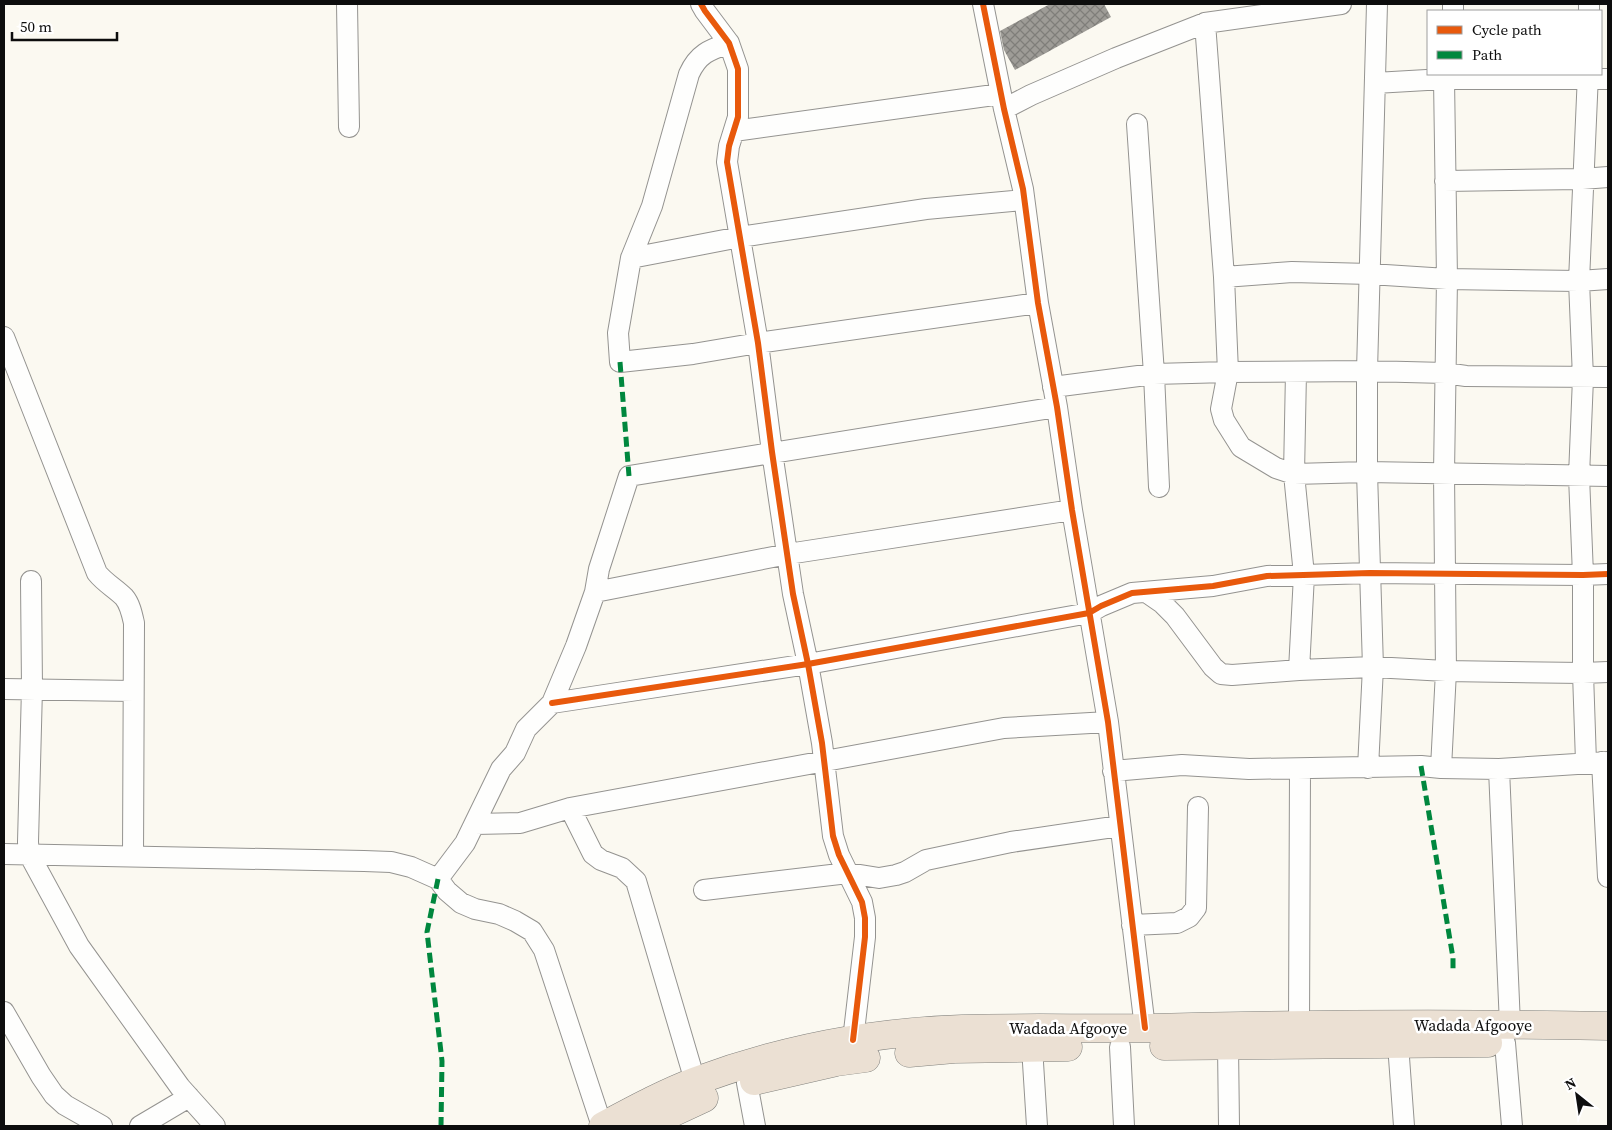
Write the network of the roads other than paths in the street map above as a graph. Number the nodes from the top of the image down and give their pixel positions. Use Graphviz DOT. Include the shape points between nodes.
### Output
graph roads {
  1 [pos="347,4"];
  2 [pos="702,4"];
  3 [pos="983,4"];
  4 [pos="1342,4"];
  5 [pos="1377,4"];
  6 [pos="1206,22"];
  7 [pos="728,43"];
  8 [pos="1588,76"];
  9 [pos="1451,77"];
  10 [pos="1608,79"];
  11 [pos="1375,83"];
  12 [pos="1002,102"];
  13 [pos="1137,124"];
  14 [pos="349,127"];
  15 [pos="734,131"];
  16 [pos="1608,177"];
  17 [pos="1582,179"];
  18 [pos="1445,180"];
  19 [pos="1024,200"];
  20 [pos="740,237"];
  21 [pos="631,258"];
  22 [pos="1370,274"];
  23 [pos="1224,277"];
  24 [pos="1608,279"];
  25 [pos="1447,280"];
  26 [pos="1579,281"];
  27 [pos="1038,303"];
  28 [pos="4,337"];
  29 [pos="758,343"];
  30 [pos="1367,371"];
  31 [pos="1228,372"];
  32 [pos="1296,372"];
  33 [pos="1445,373"];
  34 [pos="1154,374"];
  35 [pos="1608,377"];
  36 [pos="1583,378"];
  37 [pos="1053,387"];
  38 [pos="1057,407"];
  39 [pos="772,452"];
  40 [pos="1367,472"];
  41 [pos="1444,473"];
  42 [pos="1294,474"];
  43 [pos="1579,476"];
  44 [pos="1608,476"];
  45 [pos="1159,487"];
  46 [pos="1072,510"];
  47 [pos="788,554"];
  48 [pos="1370,573"];
  49 [pos="1445,574"];
  50 [pos="1608,574"];
  51 [pos="1304,575"];
  52 [pos="1583,575"];
  53 [pos="31,581"];
  54 [pos="595,592"];
  55 [pos="1146,592"];
  56 [pos="1089,613"];
  57 [pos="808,664"];
  58 [pos="1373,667"];
  59 [pos="1299,670"];
  60 [pos="1446,671"];
  61 [pos="1608,672"];
  62 [pos="1583,673"];
  63 [pos="32,688"];
  64 [pos="4,689"];
  65 [pos="133,691"];
  66 [pos="552,703"];
  67 [pos="1108,722"];
  68 [pos="824,760"];
  69 [pos="1599,762"];
  70 [pos="1368,768"];
  71 [pos="1441,768"];
  72 [pos="1300,769"];
  73 [pos="1499,769"];
  74 [pos="1113,771"];
  75 [pos="1198,807"];
  76 [pos="570,808"];
  77 [pos="475,824"];
  78 [pos="1120,826"];
  79 [pos="4,854"];
  80 [pos="30,854"];
  81 [pos="133,856"];
  82 [pos="848,873"];
  83 [pos="1608,877"];
  84 [pos="438,879"];
  85 [pos="704,890"];
  86 [pos="1132,925"];
  87 [pos="4,1012"];
  88 [pos="1299,1026"];
  89 [pos="1608,1026"];
  90 [pos="1145,1028"];
  91 [pos="1508,1034"];
  92 [pos="854,1040"];
  93 [pos="1398,1044"];
  94 [pos="1608,1044"];
  95 [pos="1120,1046"];
  96 [pos="1228,1046"];
  97 [pos="1032,1048"];
  98 [pos="695,1081"];
  99 [pos="747,1082"];
  100 [pos="189,1097"];
  101 [pos="102,1126"];
  102 [pos="140,1126"];
  103 [pos="215,1126"];
  104 [pos="603,1126"];
  105 [pos="644,1126"];
  106 [pos="754,1126"];
  107 [pos="1037,1126"];
  108 [pos="1124,1126"];
  109 [pos="1229,1126"];
  110 [pos="1404,1126"];
  111 [pos="1512,1126"];
  1 -- 14 [label="street"];
  2 -- 7 [label="street"];
  3 -- 12 [label="street"];
  4 -- 6 [label="street"];
  5 -- 11 [label="street"];
  6 -- 12 [label="street" via="1032,95"];
  6 -- 23 [label="street"];
  7 -- 15 [label="street" via="739,80 738,117"];
  7 -- 21 [label="street" via="709,50 692,68 652,206"];
  8 -- 9 [label="street"];
  8 -- 10 [label="street"];
  8 -- 17 [label="street"];
  9 -- 11 [label="street"];
  9 -- 18 [label="street"];
  11 -- 22 [label="street"];
  12 -- 15 [label="street"];
  12 -- 19 [label="street"];
  13 -- 34 [label="street"];
  15 -- 20 [label="street" via="727,162"];
  16 -- 17 [label="street"];
  17 -- 18 [label="street"];
  17 -- 26 [label="street"];
  18 -- 25 [label="street"];
  19 -- 20 [label="street" via="926,209"];
  19 -- 27 [label="street"];
  20 -- 21 [label="street"];
  20 -- 29 [label="street"];
  21 -- 29 [label="street" via="618,333 620,362"];
  22 -- 23 [label="street" via="1292,272"];
  22 -- 25 [label="street"];
  22 -- 30 [label="street"];
  23 -- 31 [label="street"];
  24 -- 26 [label="street"];
  25 -- 26 [label="street"];
  25 -- 33 [label="street"];
  26 -- 36 [label="street"];
  27 -- 29 [label="street"];
  27 -- 37 [label="street"];
  28 -- 65 [label="street" via="97,573 124,597 131,610 134,623"];
  29 -- 39 [label="street"];
  30 -- 32 [label="street"];
  30 -- 33 [label="street"];
  30 -- 40 [label="street"];
  31 -- 32 [label="street"];
  31 -- 34 [label="street"];
  31 -- 42 [label="street" via="1221,409 1240,447 1276,468"];
  32 -- 42 [label="street"];
  33 -- 36 [label="street"];
  33 -- 41 [label="street"];
  34 -- 37 [label="street"];
  34 -- 45 [label="street"];
  35 -- 36 [label="street"];
  36 -- 43 [label="street"];
  37 -- 38 [label="street"];
  38 -- 39 [label="street"];
  38 -- 46 [label="street"];
  39 -- 47 [label="street"];
  39 -- 54 [label="street" via="629,476 599,569"];
  40 -- 41 [label="street"];
  40 -- 42 [label="street"];
  40 -- 48 [label="street"];
  41 -- 43 [label="street"];
  41 -- 49 [label="street"];
  42 -- 51 [label="street"];
  43 -- 44 [label="street"];
  43 -- 52 [label="street"];
  46 -- 47 [label="street"];
  46 -- 56 [label="street"];
  47 -- 54 [label="street"];
  47 -- 57 [label="street"];
  48 -- 49 [label="street"];
  48 -- 51 [label="street"];
  48 -- 58 [label="street"];
  49 -- 52 [label="street"];
  49 -- 60 [label="street"];
  50 -- 52 [label="street"];
  51 -- 55 [label="street" via="1267,576 1213,586"];
  51 -- 59 [label="street"];
  52 -- 62 [label="street"];
  53 -- 63 [label="street"];
  54 -- 66 [label="street"];
  55 -- 56 [label="street" via="1119,598"];
  55 -- 59 [label="street" via="1175,616 1220,674"];
  56 -- 57 [label="street"];
  56 -- 67 [label="street"];
  57 -- 66 [label="street"];
  57 -- 68 [label="street"];
  58 -- 59 [label="street"];
  58 -- 60 [label="street"];
  58 -- 70 [label="street"];
  60 -- 62 [label="street"];
  60 -- 71 [label="street"];
  61 -- 62 [label="street"];
  62 -- 69 [label="street"];
  63 -- 64 [label="street"];
  63 -- 65 [label="street"];
  63 -- 80 [label="street"];
  65 -- 81 [label="street"];
  66 -- 77 [label="street" via="526,729 515,753 501,769"];
  67 -- 68 [label="street" via="1004,728"];
  67 -- 74 [label="street"];
  68 -- 76 [label="street"];
  68 -- 82 [label="street" via="833,836"];
  69 -- 73 [label="street"];
  69 -- 83 [label="street"];
  70 -- 71 [label="street"];
  70 -- 72 [label="street"];
  71 -- 73 [label="street"];
  72 -- 74 [label="street" via="1182,765"];
  72 -- 88 [label="street"];
  73 -- 91 [label="street"];
  74 -- 78 [label="street"];
  75 -- 86 [label="street" via="1196,908 1189,917 1177,923"];
  76 -- 77 [label="street" via="520,823"];
  76 -- 98 [label="street" via="593,854 622,868 636,881"];
  77 -- 84 [label="street"];
  78 -- 82 [label="street" via="1011,842 926,860 905,872 879,878"];
  78 -- 86 [label="street"];
  79 -- 80 [label="street"];
  80 -- 81 [label="street"];
  80 -- 100 [label="street" via="80,946"];
  81 -- 84 [label="street" via="391,862"];
  82 -- 85 [label="street"];
  82 -- 92 [label="street" via="862,902 865,918"];
  84 -- 104 [label="street" via="462,903 516,921 532,931 540,942"];
  86 -- 90 [label="street"];
  87 -- 101 [label="street" via="54,1095"];
  88 -- 90 [label="highway, Wadada Afgooye"];
  88 -- 91 [label="highway, Wadada Afgooye"];
  89 -- 91 [label="highway, Wadada Afgooye"];
  90 -- 92 [label="highway, Wadada Afgooye" via="959,1029"];
  91 -- 93 [label="highway, Wadada Afgooye"];
  91 -- 94 [label="highway, Wadada Afgooye"];
  91 -- 111 [label="street"];
  92 -- 98 [label="highway, Wadada Afgooye" via="804,1049"];
  93 -- 96 [label="highway, Wadada Afgooye"];
  93 -- 110 [label="street"];
  95 -- 96 [label="highway, Wadada Afgooye"];
  95 -- 97 [label="highway, Wadada Afgooye"];
  95 -- 108 [label="street"];
  96 -- 109 [label="street"];
  97 -- 99 [label="highway, Wadada Afgooye" via="954,1049 884,1055"];
  97 -- 107 [label="street"];
  98 -- 104 [label="highway, Wadada Afgooye"];
  99 -- 105 [label="highway, Wadada Afgooye" via="700,1099"];
  99 -- 106 [label="street"];
  100 -- 102 [label="street"];
  100 -- 103 [label="street"];
}
